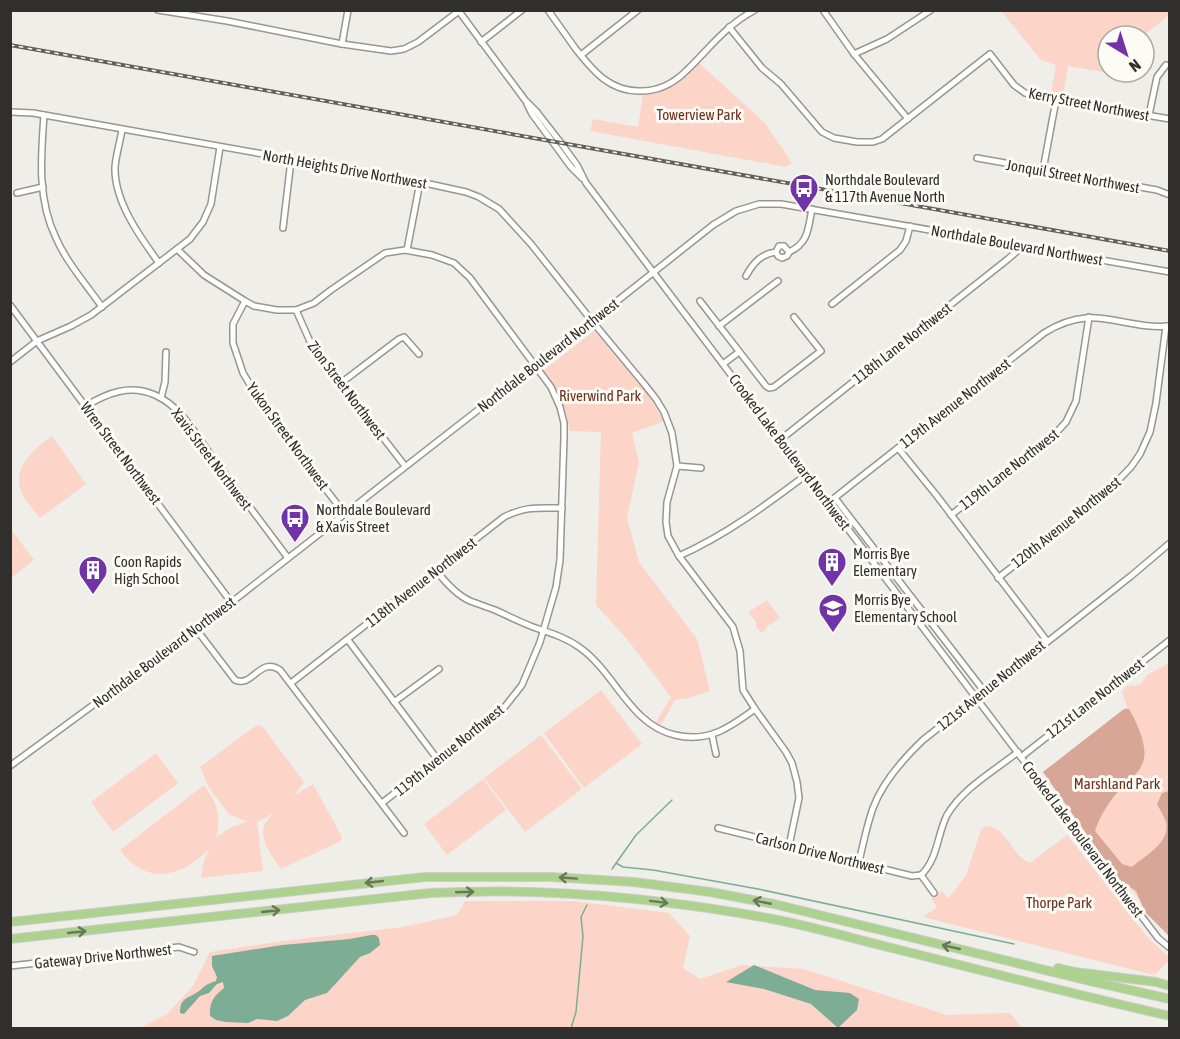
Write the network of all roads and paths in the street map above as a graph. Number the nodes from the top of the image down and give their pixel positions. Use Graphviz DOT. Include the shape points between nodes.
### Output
graph roads {
  1 [pos="158,10"];
  2 [pos="348,10"];
  3 [pos="522,10"];
  4 [pos="548,10"];
  5 [pos="639,10"];
  6 [pos="755,10"];
  7 [pos="823,10"];
  8 [pos="931,10"];
  9 [pos="166,11"];
  10 [pos="458,11"];
  11 [pos="729,27"];
  12 [pos="482,42"];
  13 [pos="342,44"];
  14 [pos="854,54"];
  15 [pos="581,55"];
  16 [pos="1166,65"];
  17 [pos="1056,100"];
  18 [pos="10,112"];
  19 [pos="44,115"];
  20 [pos="1149,115"];
  21 [pos="908,119"];
  22 [pos="1170,119"];
  23 [pos="122,130"];
  24 [pos="220,147"];
  25 [pos="977,158"];
  26 [pos="291,160"];
  27 [pos="1044,170"];
  28 [pos="420,182"];
  29 [pos="43,188"];
  30 [pos="17,193"];
  31 [pos="1170,195"];
  32 [pos="812,209"];
  33 [pos="910,226"];
  34 [pos="283,228"];
  35 [pos="1023,246"];
  36 [pos="177,249"];
  37 [pos="407,250"];
  38 [pos="159,263"];
  39 [pos="1170,272"];
  40 [pos="653,273"];
  41 [pos="746,276"];
  42 [pos="778,281"];
  43 [pos="245,301"];
  44 [pos="700,301"];
  45 [pos="10,304"];
  46 [pos="832,304"];
  47 [pos="102,307"];
  48 [pos="296,310"];
  49 [pos="794,317"];
  50 [pos="1089,317"];
  51 [pos="592,321"];
  52 [pos="719,326"];
  53 [pos="1168,326"];
  54 [pos="37,341"];
  55 [pos="166,352"];
  56 [pos="739,352"];
  57 [pos="419,354"];
  58 [pos="10,362"];
  59 [pos="723,364"];
  60 [pos="536,365"];
  61 [pos="341,383"];
  62 [pos="161,398"];
  63 [pos="86,406"];
  64 [pos="780,440"];
  65 [pos="898,448"];
  66 [pos="405,466"];
  67 [pos="676,466"];
  68 [pos="701,468"];
  69 [pos="806,475"];
  70 [pos="835,498"];
  71 [pos="828,503"];
  72 [pos="562,508"];
  73 [pos="345,514"];
  74 [pos="951,515"];
  75 [pos="1170,543"];
  76 [pos="679,556"];
  77 [pos="288,558"];
  78 [pos="436,570"];
  79 [pos="998,578"];
  80 [pos="231,602"];
  81 [pos="196,629"];
  82 [pos="543,630"];
  83 [pos="348,640"];
  84 [pos="1170,640"];
  85 [pos="1047,641"];
  86 [pos="439,669"];
  87 [pos="291,683"];
  88 [pos="984,691"];
  89 [pos="976,697"];
  90 [pos="394,702"];
  91 [pos="754,709"];
  92 [pos="712,735"];
  93 [pos="716,754"];
  94 [pos="1020,755"];
  95 [pos="438,760"];
  96 [pos="10,766"];
  97 [pos="382,803"];
  98 [pos="718,828"];
  99 [pos="404,833"];
  100 [pos="789,846"];
  101 [pos="859,862"];
  102 [pos="921,875"];
  103 [pos="934,893"];
  104 [pos="12,921"];
  105 [pos="13,939"];
  106 [pos="1170,948"];
  107 [pos="194,952"];
  108 [pos="1008,961"];
  109 [pos="10,966"];
  110 [pos="1170,984"];
  111 [pos="1088,997"];
  112 [pos="1170,999"];
  113 [pos="1170,1016"];
  114 [pos="1170,1022"];
  1 -- 9 [label="street"];
  2 -- 13 [label="street"];
  3 -- 12 [label="street"];
  4 -- 15 [label="street"];
  5 -- 15 [label="street"];
  6 -- 11 [label="street"];
  7 -- 14 [label="street"];
  8 -- 14 [label="street" via="887,39"];
  9 -- 13 [label="street"];
  10 -- 12 [label="street, Crooked Lake Boulevard Northwest"];
  10 -- 13 [label="street" via="404,49 382,51"];
  11 -- 15 [label="street" via="678,78 645,91 609,83"];
  11 -- 21 [label="street" via="822,132 866,143 882,139"];
  12 -- 40 [label="street, Crooked Lake Boulevard Northwest"];
  14 -- 21 [label="street"];
  16 -- 20 [label="street" via="1157,77"];
  17 -- 20 [label="street, Kerry Street Northwest"];
  17 -- 21 [label="street, Kerry Street Northwest" via="1020,90 990,54"];
  17 -- 27 [label="street"];
  18 -- 19 [label="street, North Heights Drive Northwest"];
  19 -- 23 [label="street, North Heights Drive Northwest"];
  19 -- 29 [label="street"];
  20 -- 22 [label="street, Kerry Street Northwest"];
  23 -- 24 [label="street, North Heights Drive Northwest"];
  23 -- 38 [label="street" via="115,167 119,192 130,222"];
  24 -- 26 [label="street, North Heights Drive Northwest"];
  24 -- 36 [label="street" via="211,204 203,222"];
  25 -- 27 [label="street, Jonquil Street Northwest"];
  26 -- 28 [label="street, North Heights Drive Northwest"];
  26 -- 34 [label="street"];
  27 -- 31 [label="street, Jonquil Street Northwest"];
  28 -- 37 [label="street"];
  28 -- 51 [label="street, North Heights Drive Northwest" via="466,192 499,209"];
  29 -- 30 [label="street"];
  29 -- 47 [label="street" via="55,236 67,260"];
  32 -- 33 [label="street, Northdale Boulevard Northwest"];
  32 -- 40 [label="street, Northdale Boulevard Northwest" via="759,204 736,211 712,225"];
  32 -- 41 [label="street" via="801,245 782,258 776,252 768,253"];
  33 -- 35 [label="street, Northdale Boulevard Northwest"];
  33 -- 46 [label="street" via="903,246"];
  35 -- 39 [label="street, Northdale Boulevard Northwest"];
  35 -- 64 [label="street, 118th Lane Northwest"];
  36 -- 38 [label="street"];
  36 -- 43 [label="street" via="204,275"];
  37 -- 48 [label="street" via="385,253 314,303"];
  37 -- 60 [label="street, 119th Avenue Northwest" via="454,263 470,278"];
  38 -- 47 [label="street"];
  40 -- 51 [label="street, Northdale Boulevard Northwest"];
  40 -- 59 [label="street, Crooked Lake Boulevard Northwest"];
  42 -- 52 [label="street"];
  43 -- 48 [label="street" via="254,306"];
  43 -- 73 [label="street, Yukon Street Northwest" via="233,324 233,343 243,373"];
  44 -- 52 [label="street"];
  45 -- 54 [label="street, Wren Street Northwest"];
  47 -- 54 [label="street"];
  48 -- 61 [label="street, Zion Street Northwest" via="312,346"];
  49 -- 56 [label="street" via="820,351 774,387 769,388"];
  50 -- 53 [label="street"];
  50 -- 65 [label="street, 119th Avenue Northwest" via="1065,322 1044,333"];
  50 -- 74 [label="street, 119th Lane Northwest" via="1076,401 1066,422"];
  51 -- 60 [label="street, Northdale Boulevard Northwest"];
  51 -- 67 [label="street, North Heights Drive Northwest" via="664,412 672,433"];
  52 -- 56 [label="street"];
  53 -- 79 [label="street, 120th Avenue Northwest" via="1150,432 1140,454 1104,495"];
  54 -- 58 [label="street"];
  54 -- 63 [label="street, Wren Street Northwest"];
  55 -- 62 [label="street"];
  56 -- 59 [label="street"];
  57 -- 61 [label="street" via="404,337"];
  59 -- 64 [label="street, Crooked Lake Boulevard Northwest"];
  60 -- 66 [label="street, Northdale Boulevard Northwest"];
  60 -- 72 [label="street, 119th Avenue Northwest" via="556,396 564,423"];
  61 -- 66 [label="street, Zion Street Northwest"];
  62 -- 63 [label="street, Xavis Street Northwest" via="130,389 107,394"];
  62 -- 77 [label="street, Xavis Street Northwest" via="187,422"];
  63 -- 80 [label="street, Wren Street Northwest"];
  64 -- 69 [label="street, Crooked Lake Boulevard Northwest"];
  65 -- 70 [label="street, 119th Avenue Northwest"];
  65 -- 74 [label="street"];
  66 -- 73 [label="street, Northdale Boulevard Northwest"];
  67 -- 68 [label="street"];
  67 -- 76 [label="street" via="666,522 668,536"];
  69 -- 71 [label="street, Crooked Lake Boulevard Northwest"];
  69 -- 76 [label="street" via="753,514"];
  70 -- 71 [label="street, 119th Avenue Northwest"];
  70 -- 88 [label="street"];
  71 -- 89 [label="street, Crooked Lake Boulevard Northwest"];
  72 -- 78 [label="street, 118th Avenue Northwest" via="530,507 504,516"];
  72 -- 82 [label="street, 119th Avenue Northwest" via="556,588"];
  73 -- 77 [label="street, Northdale Boulevard Northwest"];
  74 -- 79 [label="street"];
  75 -- 85 [label="street, 121st Avenue Northwest"];
  76 -- 91 [label="street" via="733,627 740,651 743,690"];
  77 -- 80 [label="street, Northdale Boulevard Northwest"];
  78 -- 82 [label="street" via="467,600"];
  78 -- 83 [label="street, 118th Avenue Northwest"];
  79 -- 85 [label="street"];
  80 -- 81 [label="street, Northdale Boulevard Northwest"];
  81 -- 87 [label="street" via="235,680 244,681 265,667 275,666"];
  81 -- 96 [label="street, Northdale Boulevard Northwest"];
  82 -- 92 [label="street" via="565,638 592,657 654,727 679,736"];
  82 -- 95 [label="street, 119th Avenue Northwest" via="522,685 502,709"];
  83 -- 87 [label="street, 118th Avenue Northwest"];
  83 -- 90 [label="street"];
  84 -- 94 [label="street, 121st Lane Northwest"];
  85 -- 88 [label="street, 121st Avenue Northwest"];
  86 -- 90 [label="street"];
  87 -- 97 [label="street"];
  88 -- 89 [label="street, 121st Avenue Northwest"];
  89 -- 94 [label="street, Crooked Lake Boulevard Northwest"];
  89 -- 101 [label="street, 121st Avenue Northwest" via="911,751 887,781 873,808"];
  90 -- 95 [label="street"];
  91 -- 92 [label="street"];
  91 -- 100 [label="street" via="786,752 795,773 799,798"];
  92 -- 93 [label="street"];
  94 -- 102 [label="street, 121st Lane Northwest" via="974,785 954,804 931,864"];
  94 -- 106 [label="street, Crooked Lake Boulevard Northwest" via="1158,938"];
  95 -- 97 [label="street, 119th Avenue Northwest"];
  97 -- 99 [label="street"];
  98 -- 100 [label="street, Carlson Drive Northwest"];
  100 -- 101 [label="street, Carlson Drive Northwest"];
  101 -- 102 [label="street, Carlson Drive Northwest"];
  102 -- 103 [label="street"];
  108 -- 104 [label="highway, one-way" via="720,894 634,882 552,877 425,877"];
  105 -- 111 [label="highway, one-way" via="430,894 562,893 717,909 776,920"];
  107 -- 109 [label="street, Gateway Drive Northwest" via="179,947"];
  108 -- 110 [label="highway"];
  108 -- 112 [label="highway"];
  111 -- 113 [label="highway"];
  111 -- 114 [label="highway"];
}
